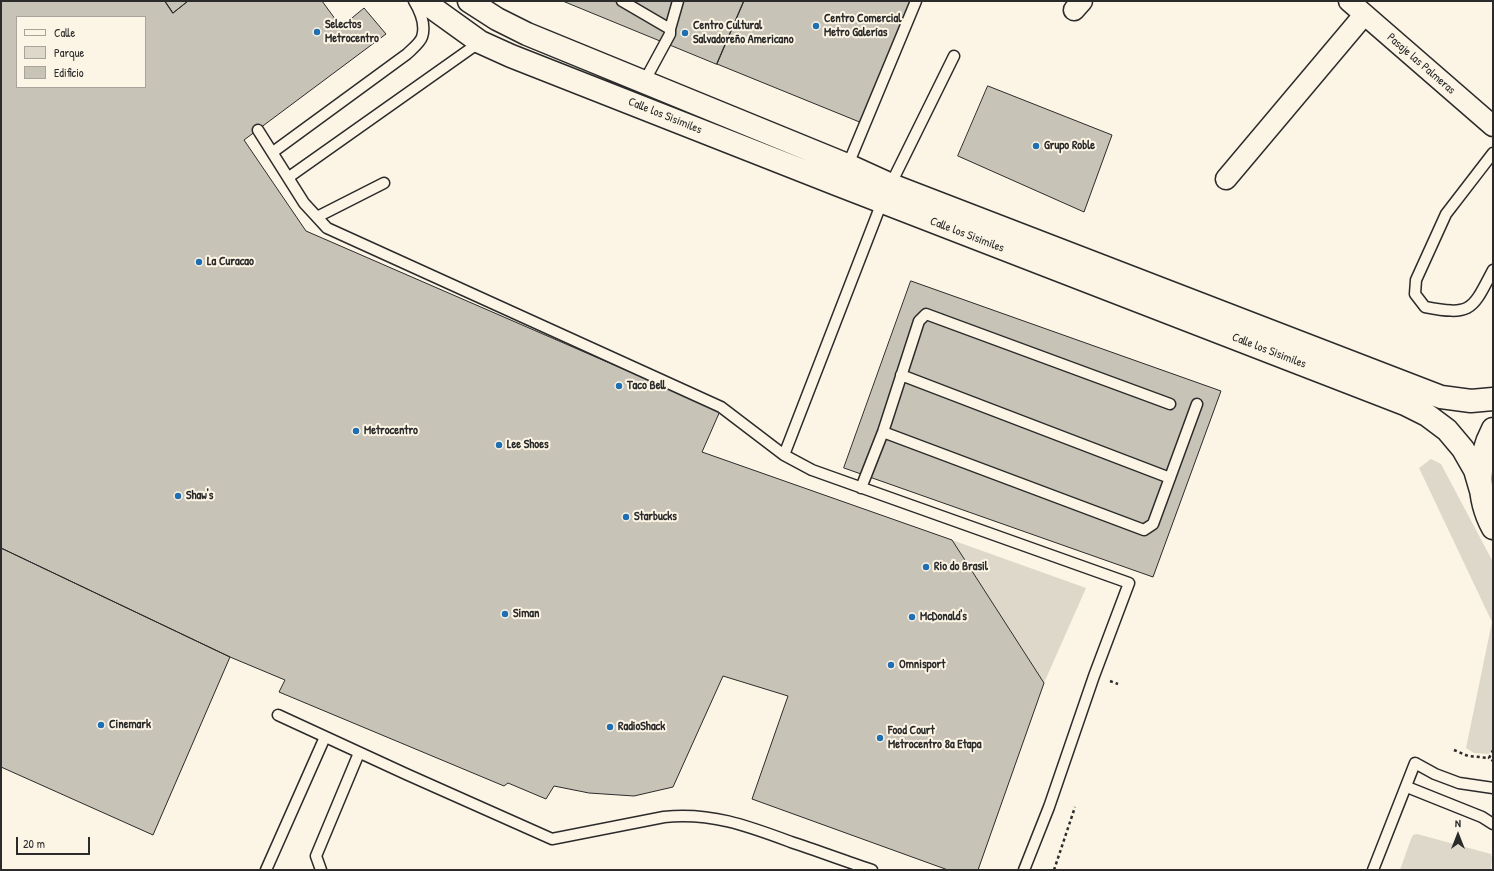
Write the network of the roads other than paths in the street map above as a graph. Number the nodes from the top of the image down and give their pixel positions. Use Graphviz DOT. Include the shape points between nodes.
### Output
graph roads {
  1 [pos="414,1"];
  2 [pos="423,1"];
  3 [pos="469,1"];
  4 [pos="622,1"];
  5 [pos="678,1"];
  6 [pos="916,1"];
  7 [pos="1349,1"];
  8 [pos="1364,15"];
  9 [pos="670,29"];
  10 [pos="480,42"];
  11 [pos="954,56"];
  12 [pos="644,82"];
  13 [pos="1493,126"];
  14 [pos="258,130"];
  15 [pos="273,152"];
  16 [pos="1493,153"];
  17 [pos="847,165"];
  18 [pos="289,177"];
  19 [pos="1226,179"];
  20 [pos="384,183"];
  21 [pos="839,185"];
  22 [pos="887,193"];
  23 [pos="317,217"];
  24 [pos="1493,270"];
  25 [pos="901,375"];
  26 [pos="1493,399"];
  27 [pos="1170,404"];
  28 [pos="1197,404"];
  29 [pos="1493,429"];
  30 [pos="883,432"];
  31 [pos="784,455"];
  32 [pos="1170,478"];
  33 [pos="861,488"];
  34 [pos="1482,494"];
  35 [pos="1493,528"];
  36 [pos="278,715"];
  37 [pos="325,737"];
  38 [pos="359,753"];
  39 [pos="1406,787"];
  40 [pos="1493,788"];
  41 [pos="1493,824"];
  42 [pos="266,870"];
  43 [pos="321,870"];
  44 [pos="872,870"];
  45 [pos="1024,870"];
  46 [pos="1373,870"];
  1 -- 15 [label="lane" via="423,25 422,38 407,54"];
  2 -- 10 [label="main road, Calle los Sisimiles"];
  3 -- 12 [label="main road, Calle los Sisimiles" via="527,34"];
  4 -- 9 [label="lane"];
  5 -- 9 [label="lane"];
  6 -- 17 [label="lane"];
  7 -- 8 [label="street, Pasaje las Palmeras"];
  8 -- 13 [label="street, Pasaje las Palmeras"];
  8 -- 19 [label="street"];
  9 -- 12 [label="lane" via="670,34"];
  10 -- 18 [label="lane"];
  10 -- 21 [label="main road, Calle los Sisimiles"];
  11 -- 22 [label="lane"];
  12 -- 17 [label="main road, Calle los Sisimiles"];
  14 -- 15 [label="lane"];
  15 -- 18 [label="lane"];
  16 -- 24 [label="lane" via="1446,214 1416,280 1415,294 1425,307 1445,311 1464,310 1476,301"];
  17 -- 21 [label="lane"];
  17 -- 22 [label="main road, Calle los Sisimiles"];
  18 -- 23 [label="lane" via="304,203"];
  20 -- 23 [label="lane"];
  21 -- 22 [label="main road, Calle los Sisimiles"];
  22 -- 26 [label="main road, Calle los Sisimiles" via="1441,397 1471,401"];
  22 -- 31 [label="lane"];
  22 -- 34 [label="main road, Calle los Sisimiles" via="1422,412 1447,430 1463,449 1475,470"];
  23 -- 31 [label="lane" via="327,228 721,407"];
  25 -- 27 [label="lane" via="919,321 926,314"];
  25 -- 30 [label="lane"];
  25 -- 32 [label="lane"];
  28 -- 32 [label="lane"];
  29 -- 34 [label="main road" via="1483,457"];
  30 -- 32 [label="lane" via="1144,530 1153,524"];
  30 -- 33 [label="lane"];
  31 -- 33 [label="lane" via="812,470"];
  33 -- 45 [label="lane" via="1129,583"];
  34 -- 35 [label="main road"];
  36 -- 37 [label="lane"];
  37 -- 38 [label="lane"];
  37 -- 42 [label="lane"];
  38 -- 43 [label="lane" via="316,856"];
  38 -- 44 [label="lane" via="552,838 664,817 702,816 741,824"];
  39 -- 40 [label="lane" via="1414,763 1459,783"];
  39 -- 41 [label="lane" via="1482,817"];
  39 -- 46 [label="lane"];
}
